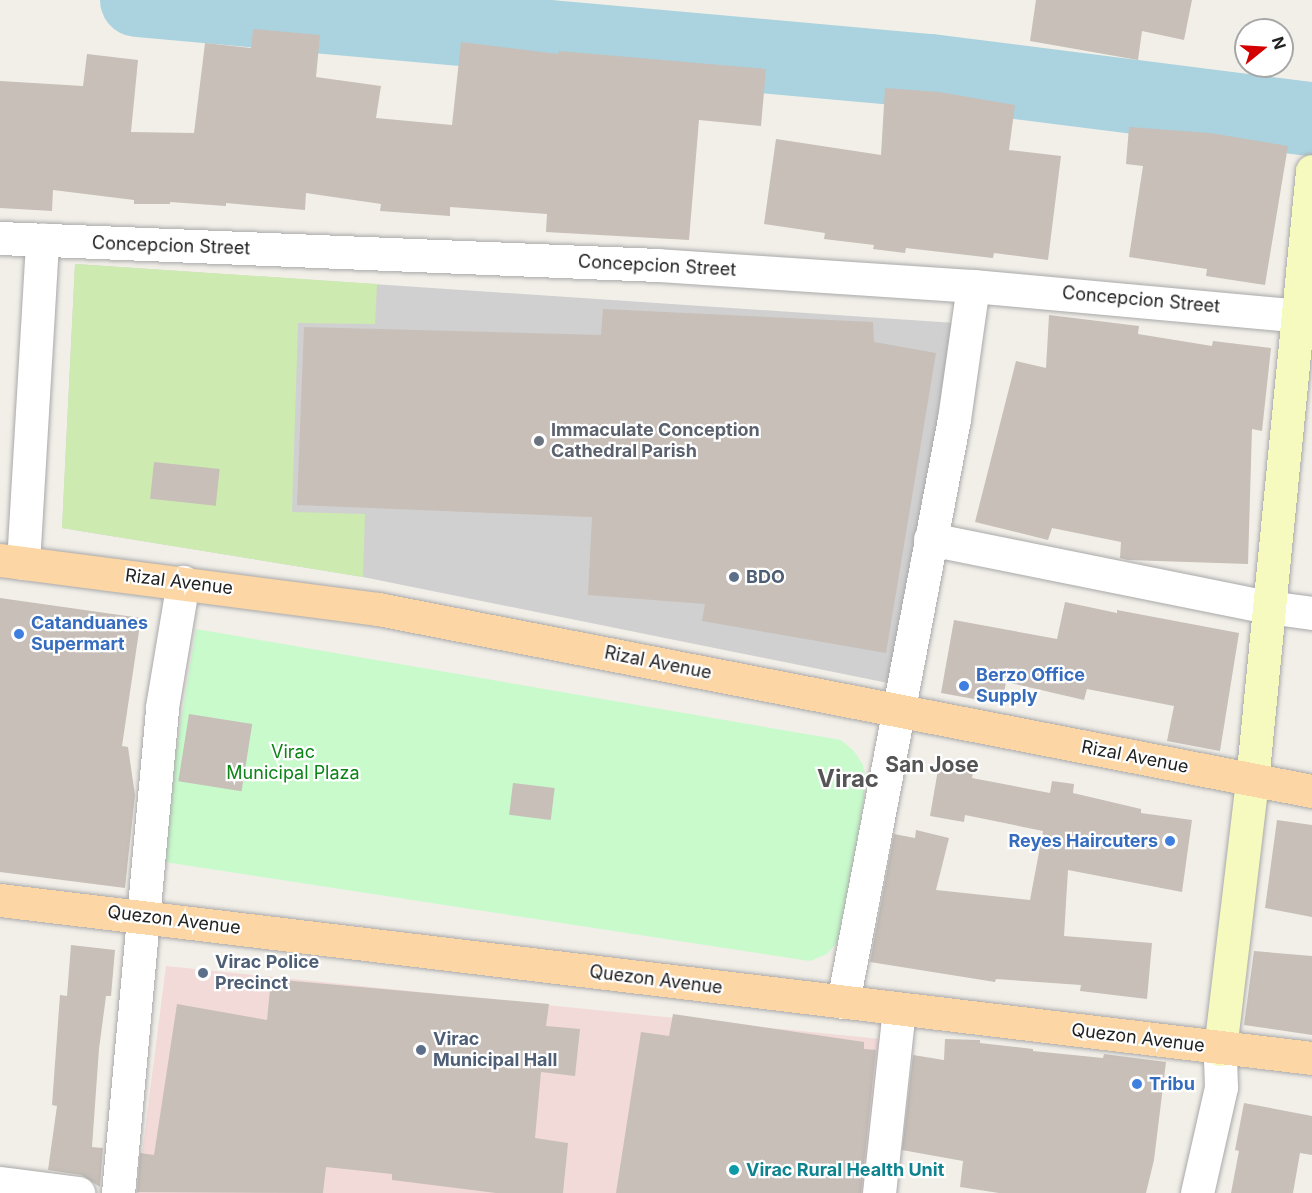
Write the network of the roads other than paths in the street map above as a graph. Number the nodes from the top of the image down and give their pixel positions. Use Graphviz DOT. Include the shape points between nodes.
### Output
graph roads {
  1 [pos="1312,171"];
  2 [pos="0,238"];
  3 [pos="42,240"];
  4 [pos="973,286"];
  5 [pos="1305,316"];
  6 [pos="930,539"];
  7 [pos="11,562"];
  8 [pos="183,582"];
  9 [pos="1268,607"];
  10 [pos="1312,613"];
  11 [pos="898,709"];
  12 [pos="1252,781"];
  13 [pos="1312,791"];
  14 [pos="0,900"];
  15 [pos="143,916"];
  16 [pos="843,1002"];
  17 [pos="899,1009"];
  18 [pos="1220,1048"];
  19 [pos="1312,1058"];
  20 [pos="0,1183"];
  21 [pos="78,1193"];
  22 [pos="118,1193"];
  23 [pos="879,1193"];
  24 [pos="1197,1193"];
  1 -- 5 [label="main road"];
  2 -- 3 [label="street, Concepcion Street"];
  3 -- 4 [label="street, Concepcion Street" via="603,262"];
  3 -- 7 [label="street"];
  4 -- 5 [label="street, Concepcion Street"];
  4 -- 6 [label="street" via="954,419"];
  5 -- 9 [label="main road"];
  6 -- 9 [label="street"];
  6 -- 11 [label="street"];
  7 -- 8 [label="main road, Rizal Avenue"];
  8 -- 11 [label="main road, Rizal Avenue" via="434,619"];
  8 -- 15 [label="street" via="162,707"];
  9 -- 10 [label="street"];
  9 -- 12 [label="main road"];
  11 -- 12 [label="main road, Rizal Avenue"];
  11 -- 16 [label="street"];
  12 -- 13 [label="main road, Rizal Avenue"];
  12 -- 18 [label="main road"];
  14 -- 15 [label="main road, Quezon Avenue"];
  15 -- 16 [label="main road, Quezon Avenue"];
  15 -- 22 [label="street"];
  16 -- 17 [label="main road, Quezon Avenue"];
  17 -- 18 [label="main road, Quezon Avenue"];
  17 -- 23 [label="street"];
  18 -- 19 [label="main road, Quezon Avenue"];
  18 -- 24 [label="street" via="1221,1086"];
  20 -- 21 [label="street"];
}
